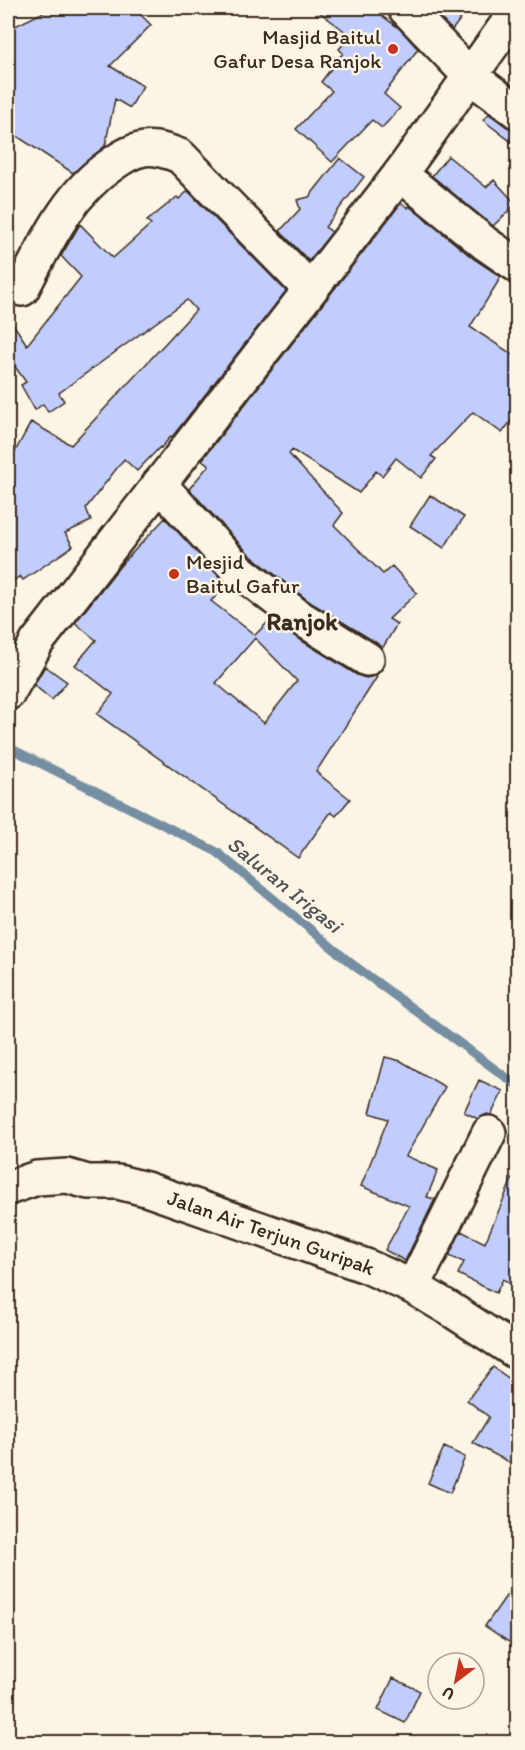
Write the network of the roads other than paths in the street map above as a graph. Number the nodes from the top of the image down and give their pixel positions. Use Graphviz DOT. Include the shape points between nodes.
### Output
graph roads {
  1 [pos="405,8"];
  2 [pos="518,9"];
  3 [pos="470,76"];
  4 [pos="518,112"];
  5 [pos="400,174"];
  6 [pos="518,266"];
  7 [pos="22,289"];
  8 [pos="310,289"];
  9 [pos="159,484"];
  10 [pos="367,659"];
  11 [pos="8,693"];
  12 [pos="489,1133"];
  13 [pos="8,1188"];
  14 [pos="413,1287"];
  15 [pos="518,1353"];
  1 -- 3 [label="street"];
  2 -- 3 [label="street"];
  3 -- 4 [label="street"];
  3 -- 5 [label="street"];
  5 -- 6 [label="street"];
  5 -- 8 [label="street"];
  7 -- 8 [label="street" via="62,214 83,188 127,154 151,149 180,156"];
  8 -- 9 [label="street"];
  9 -- 10 [label="street" via="237,569 299,617"];
  9 -- 11 [label="street" via="37,642"];
  12 -- 14 [label="street"];
  13 -- 14 [label="street, Jalan Air Terjun Guripak" via="37,1178 67,1176 88,1182 118,1182 366,1266"];
  14 -- 15 [label="street, Jalan Air Terjun Guripak"];
}
